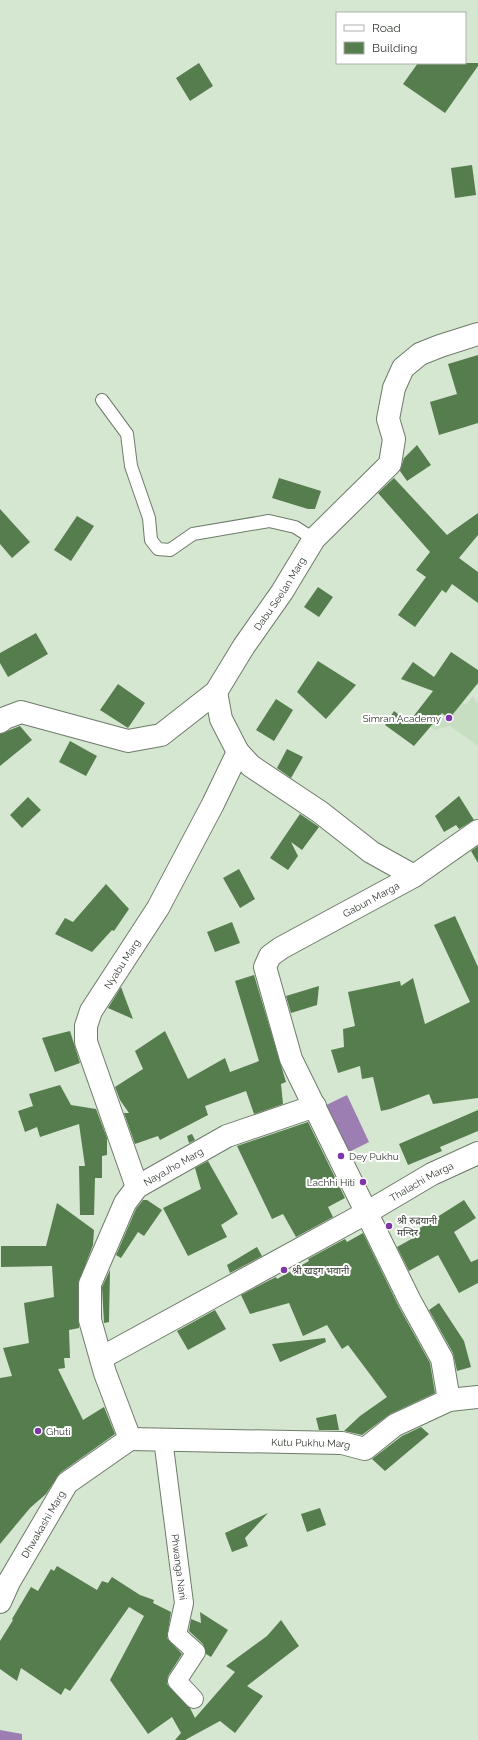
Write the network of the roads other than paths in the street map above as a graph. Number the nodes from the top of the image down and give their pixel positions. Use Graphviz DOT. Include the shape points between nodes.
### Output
graph roads {
  1 [pos="478,334"];
  2 [pos="102,400"];
  3 [pos="314,539"];
  4 [pos="216,692"];
  5 [pos="0,722"];
  6 [pos="238,752"];
  7 [pos="478,831"];
  8 [pos="414,876"];
  9 [pos="314,1106"];
  10 [pos="478,1153"];
  11 [pos="137,1187"];
  12 [pos="366,1213"];
  13 [pos="101,1358"];
  14 [pos="478,1397"];
  15 [pos="449,1400"];
  16 [pos="130,1439"];
  17 [pos="163,1440"];
  18 [pos="0,1602"];
  19 [pos="194,1699"];
  1 -- 3 [label="street, Dabu Seelan Marg" via="420,354 404,368 394,388 388,419 394,438 390,464"];
  2 -- 3 [label="lane" via="127,434 131,466 149,518 151,540 158,549 170,550 193,534 270,521 295,527"];
  3 -- 4 [label="street, Dabu Seelan Marg"];
  4 -- 5 [label="street, Dabu Seelan Marg" via="161,735 128,741 21,712"];
  4 -- 6 [label="street" via="221,719"];
  6 -- 8 [label="street" via="252,766 320,812 372,852"];
  6 -- 11 [label="street, Nyabu Marg" via="158,908 91,1011 86,1026 86,1042"];
  7 -- 8 [label="street, Gabun Marga"];
  8 -- 9 [label="street, Gabun Marga" via="281,948 270,956 265,967 291,1059"];
  9 -- 11 [label="street, NayaJho Marg" via="228,1136"];
  9 -- 12 [label="street"];
  10 -- 12 [label="street, Thalachi Marga" via="432,1174"];
  11 -- 13 [label="street, NayaJho Marg" via="125,1204 90,1284 90,1320"];
  12 -- 13 [label="street, Thalachi Marga"];
  12 -- 15 [label="street" via="442,1359"];
  13 -- 16 [label="street"];
  14 -- 15 [label="street, Kutu Pukhu Marg"];
  15 -- 17 [label="street, Kutu Pukhu Marg" via="394,1425 365,1449 342,1443"];
  16 -- 17 [label="street, Kutu Pukhu Marg"];
  16 -- 18 [label="street, Dhwakashi Marg" via="67,1483"];
  17 -- 19 [label="street, Phwanga Nani" via="184,1602 177,1635 196,1652 178,1681"];
}
